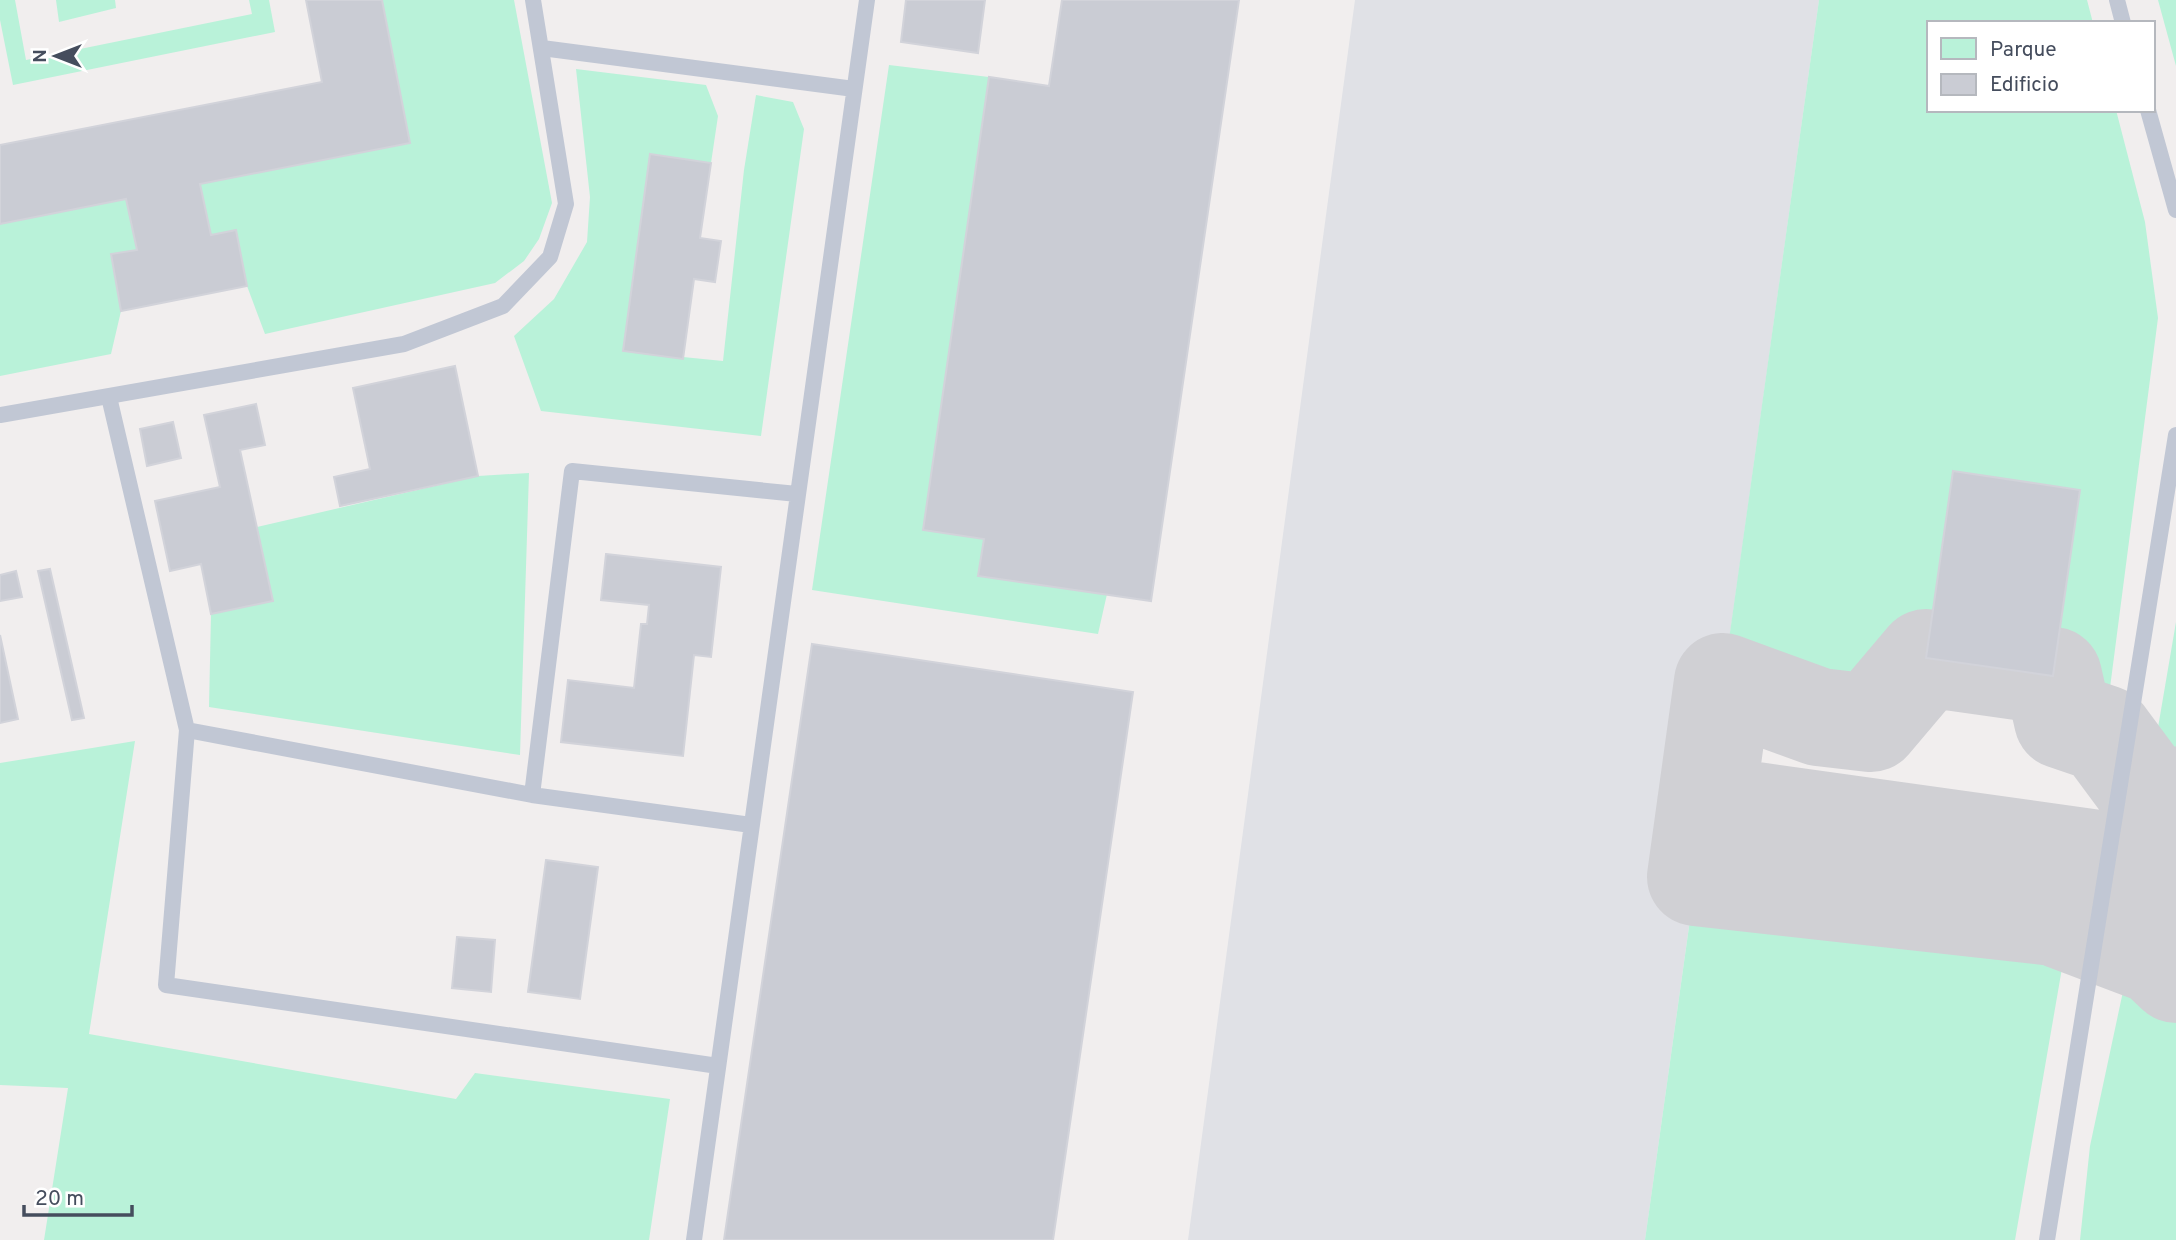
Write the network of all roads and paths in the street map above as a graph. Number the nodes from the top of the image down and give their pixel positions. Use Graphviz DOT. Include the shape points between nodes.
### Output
graph roads {
  1 [pos="533,0"];
  2 [pos="867,0"];
  3 [pos="2117,0"];
  4 [pos="2122,21"];
  5 [pos="542,48"];
  6 [pos="854,89"];
  7 [pos="2149,112"];
  8 [pos="2176,209"];
  9 [pos="109,397"];
  10 [pos="0,415"];
  11 [pos="2176,435"];
  12 [pos="797,494"];
  13 [pos="187,730"];
  14 [pos="533,795"];
  15 [pos="751,825"];
  16 [pos="718,1066"];
  17 [pos="694,1240"];
  18 [pos="2048,1240"];
  1 -- 5 [label="lane"];
  2 -- 6 [label="lane"];
  3 -- 4 [label="lane"];
  5 -- 6 [label="lane"];
  5 -- 9 [label="lane" via="566,204 550,257 503,306 404,344"];
  6 -- 12 [label="lane"];
  7 -- 8 [label="lane"];
  9 -- 10 [label="lane"];
  9 -- 13 [label="lane"];
  11 -- 18 [label="lane"];
  12 -- 14 [label="lane" via="572,471"];
  12 -- 15 [label="lane"];
  13 -- 14 [label="lane"];
  13 -- 16 [label="lane" via="166,985"];
  14 -- 15 [label="lane"];
  15 -- 16 [label="lane"];
  16 -- 17 [label="lane"];
}
